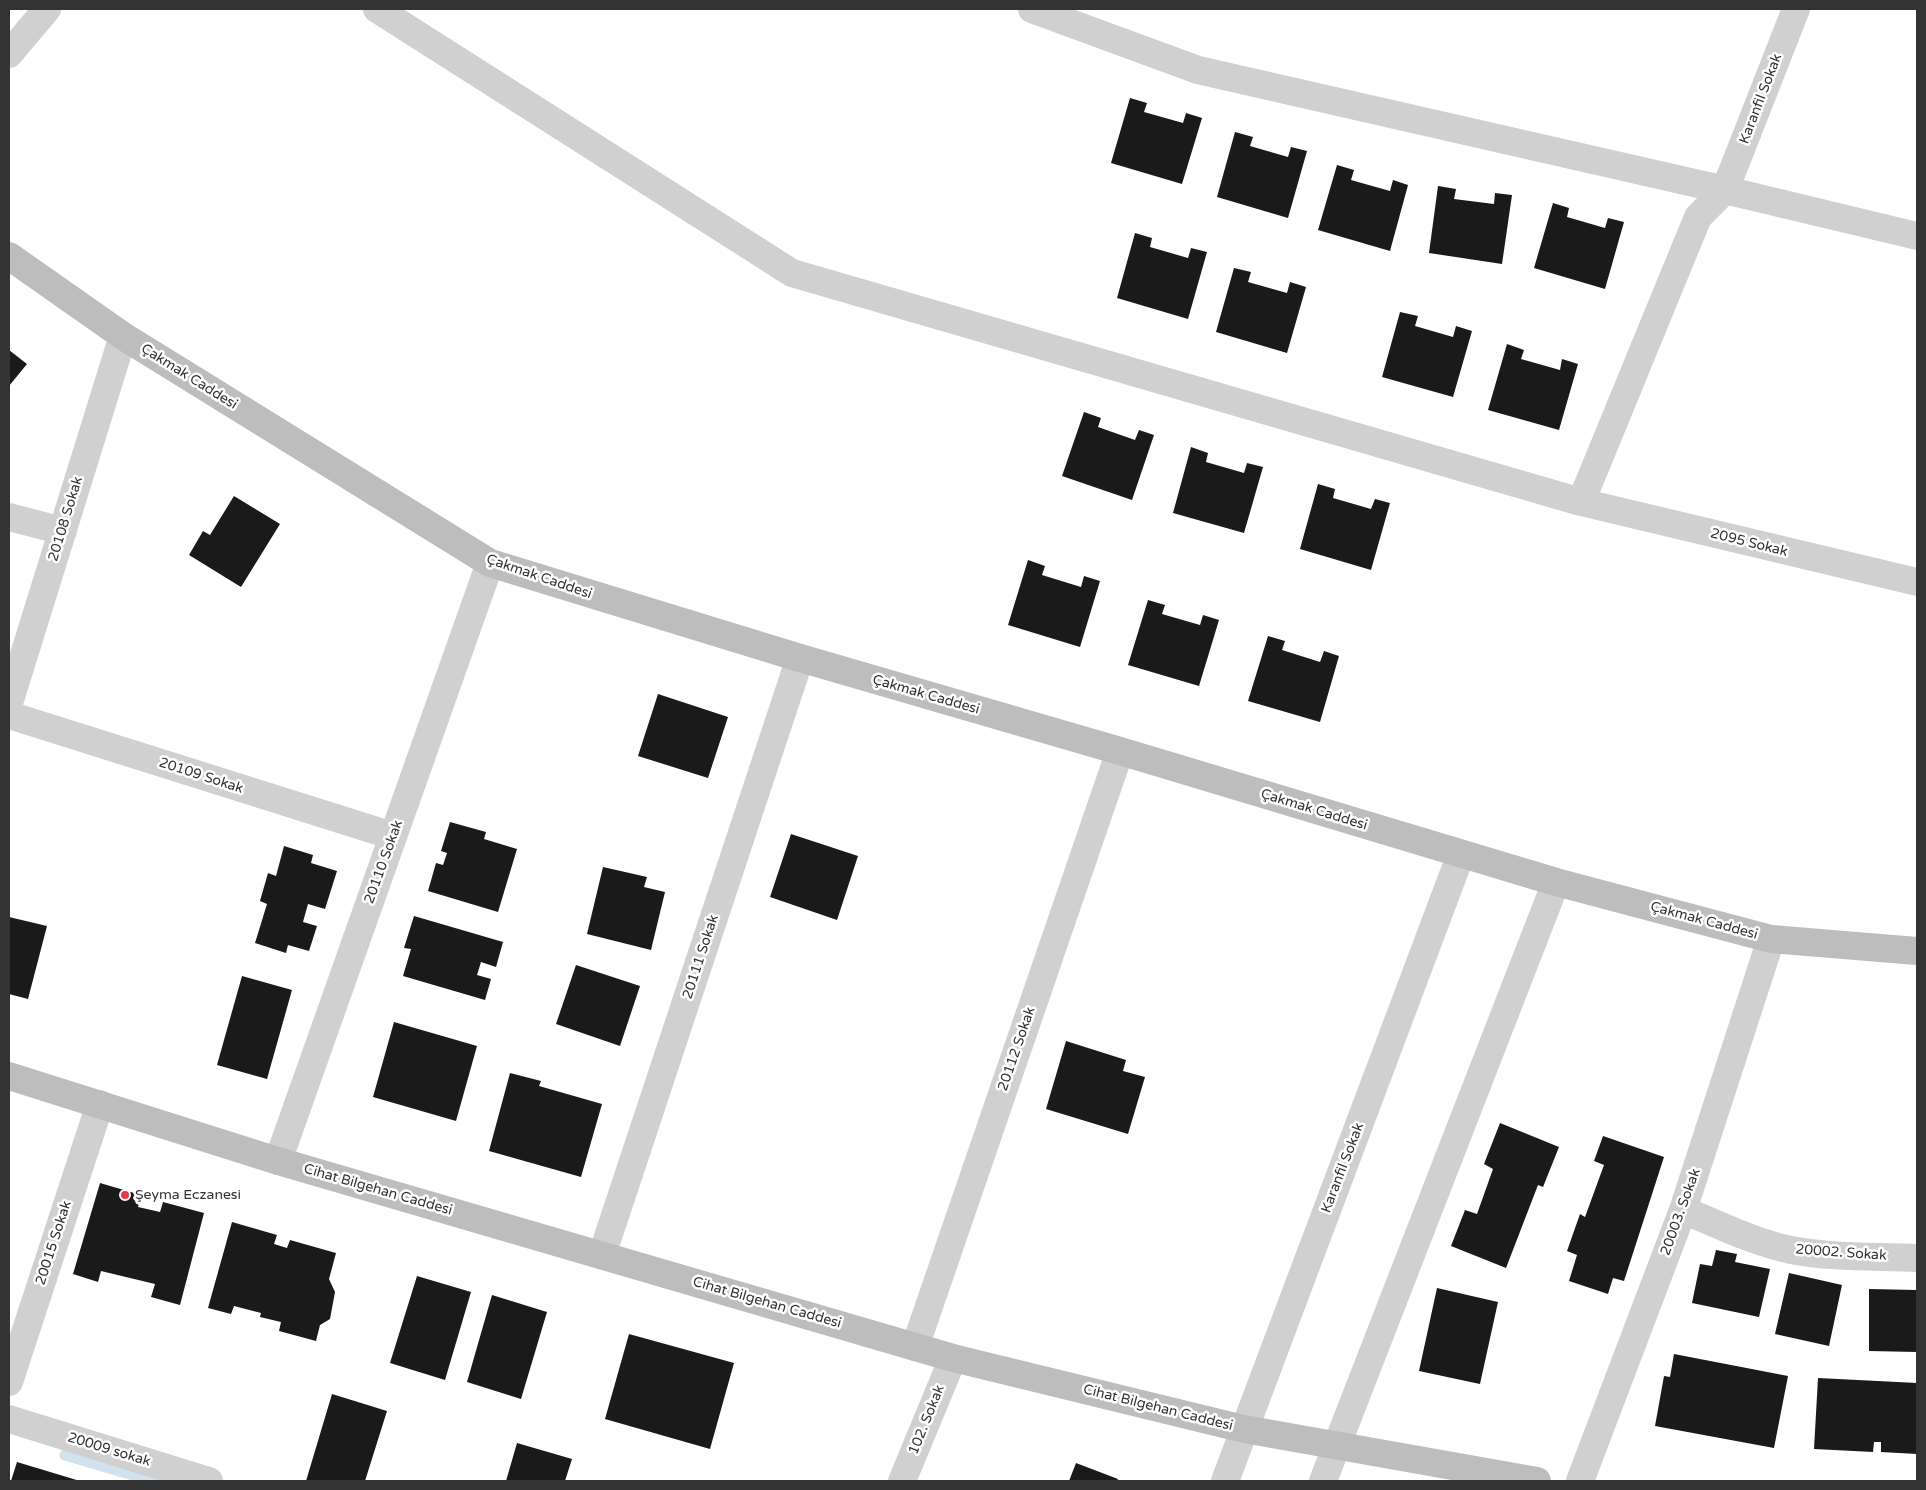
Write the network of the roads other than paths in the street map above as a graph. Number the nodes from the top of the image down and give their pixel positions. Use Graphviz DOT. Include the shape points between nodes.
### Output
graph roads {
  1 [pos="47,9"];
  2 [pos="377,9"];
  3 [pos="1032,9"];
  4 [pos="1796,9"];
  5 [pos="9,54"];
  6 [pos="1725,190"];
  7 [pos="1917,236"];
  8 [pos="9,256"];
  9 [pos="123,336"];
  10 [pos="1581,502"];
  11 [pos="9,517"];
  12 [pos="63,531"];
  13 [pos="490,563"];
  14 [pos="1917,582"];
  15 [pos="800,658"];
  16 [pos="9,703"];
  17 [pos="9,715"];
  18 [pos="1120,751"];
  19 [pos="393,836"];
  20 [pos="1461,854"];
  21 [pos="1556,882"];
  22 [pos="1772,940"];
  23 [pos="1917,951"];
  24 [pos="9,1076"];
  25 [pos="100,1104"];
  26 [pos="278,1161"];
  27 [pos="1683,1210"];
  28 [pos="602,1255"];
  29 [pos="1917,1258"];
  30 [pos="915,1347"];
  31 [pos="953,1358"];
  32 [pos="9,1382"];
  33 [pos="9,1419"];
  34 [pos="1244,1430"];
  35 [pos="1336,1446"];
  36 [pos="209,1481"];
  37 [pos="902,1481"];
  38 [pos="1225,1481"];
  39 [pos="1323,1481"];
  40 [pos="1537,1481"];
  41 [pos="1580,1481"];
  1 -- 5 [label="street"];
  2 -- 10 [label="street, 2095 Sokak" via="792,273"];
  3 -- 6 [label="street" via="1198,70"];
  4 -- 6 [label="street, Karanfil Sokak"];
  6 -- 7 [label="street"];
  6 -- 10 [label="street" via="1698,217"];
  8 -- 9 [label="main road, Çakmak Caddesi"];
  9 -- 12 [label="street, 20108 Sokak"];
  9 -- 13 [label="main road, Çakmak Caddesi"];
  10 -- 14 [label="street, 2095 Sokak"];
  11 -- 12 [label="street"];
  12 -- 16 [label="street, 20108 Sokak"];
  13 -- 15 [label="main road, Çakmak Caddesi"];
  13 -- 19 [label="street, 20110 Sokak"];
  15 -- 18 [label="main road, Çakmak Caddesi"];
  15 -- 28 [label="street, 20111 Sokak"];
  17 -- 19 [label="street, 20109 Sokak"];
  18 -- 20 [label="main road, Çakmak Caddesi"];
  18 -- 30 [label="street, 20112 Sokak"];
  19 -- 26 [label="street, 20110 Sokak"];
  20 -- 21 [label="main road, Çakmak Caddesi"];
  20 -- 34 [label="street, Karanfil Sokak"];
  21 -- 22 [label="main road, Çakmak Caddesi"];
  21 -- 35 [label="street"];
  22 -- 23 [label="main road, Çakmak Caddesi"];
  22 -- 27 [label="street, 20003. Sokak"];
  24 -- 25 [label="main road, Cihat Bilgehan Caddesi"];
  25 -- 26 [label="main road, Cihat Bilgehan Caddesi"];
  25 -- 32 [label="street, 20015 Sokak"];
  26 -- 28 [label="main road, Cihat Bilgehan Caddesi"];
  27 -- 29 [label="street, 20002. Sokak" via="1759,1242 1791,1250"];
  27 -- 41 [label="street, 20003. Sokak"];
  28 -- 30 [label="main road, Cihat Bilgehan Caddesi"];
  30 -- 31 [label="main road, Cihat Bilgehan Caddesi"];
  31 -- 34 [label="main road, Cihat Bilgehan Caddesi"];
  31 -- 37 [label="street, 102. Sokak"];
  33 -- 36 [label="street, 20009 sokak"];
  34 -- 35 [label="main road, Cihat Bilgehan Caddesi"];
  34 -- 38 [label="street, Karanfil Sokak"];
  35 -- 39 [label="street"];
  35 -- 40 [label="main road, Cihat Bilgehan Caddesi"];
}
